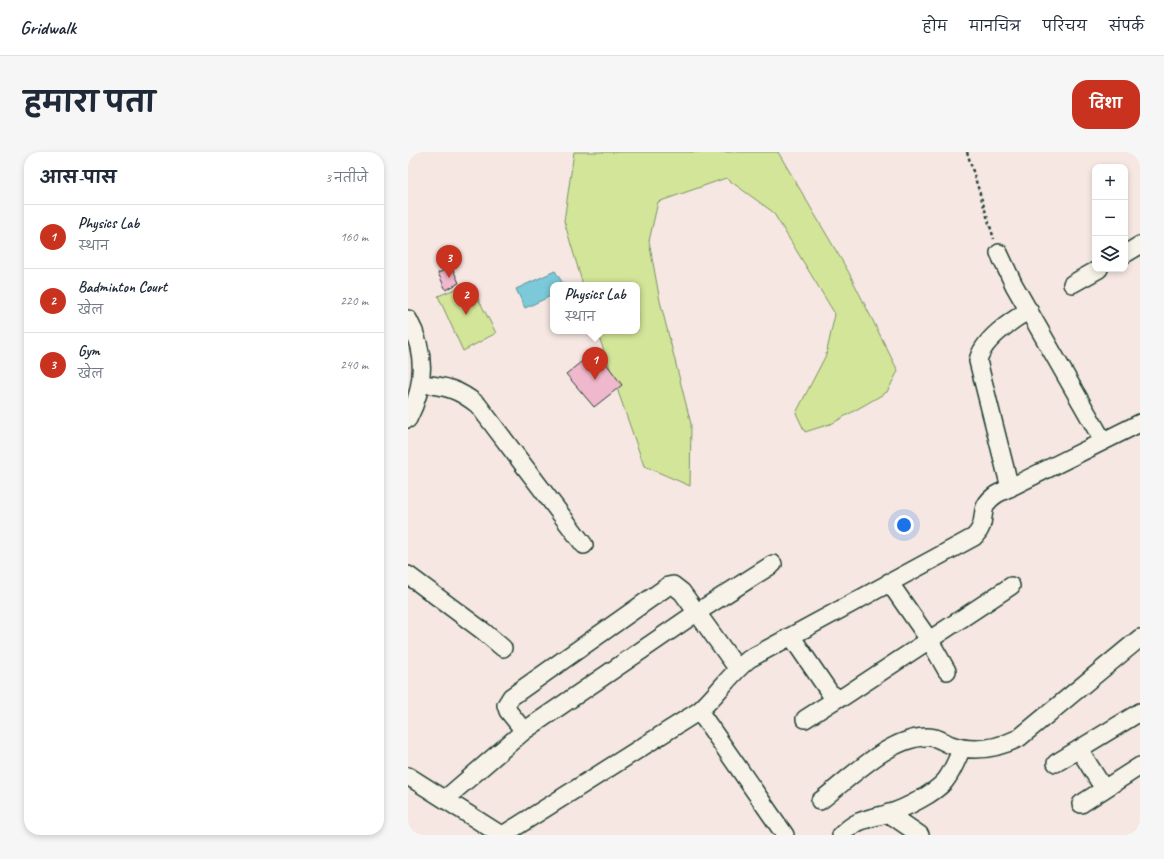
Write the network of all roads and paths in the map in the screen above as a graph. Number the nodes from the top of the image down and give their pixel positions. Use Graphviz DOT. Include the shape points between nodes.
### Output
graph roads {
  1 [pos="967,152"];
  2 [pos="1140,245"];
  3 [pos="1128,252"];
  4 [pos="999,253"];
  5 [pos="1094,272"];
  6 [pos="1072,284"];
  7 [pos="1029,310"];
  8 [pos="408,319"];
  9 [pos="421,384"];
  10 [pos="408,419"];
  11 [pos="1140,423"];
  12 [pos="1103,441"];
  13 [pos="1010,488"];
  14 [pos="584,545"];
  15 [pos="773,564"];
  16 [pos="408,575"];
  17 [pos="889,582"];
  18 [pos="1011,586"];
  19 [pos="696,613"];
  20 [pos="791,636"];
  21 [pos="1140,638"];
  22 [pos="930,641"];
  23 [pos="503,648"];
  24 [pos="737,668"];
  25 [pos="947,671"];
  26 [pos="838,698"];
  27 [pos="699,711"];
  28 [pos="1140,712"];
  29 [pos="805,719"];
  30 [pos="524,731"];
  31 [pos="962,748"];
  32 [pos="1079,749"];
  33 [pos="1056,763"];
  34 [pos="1140,766"];
  35 [pos="408,776"];
  36 [pos="1104,789"];
  37 [pos="445,800"];
  38 [pos="820,801"];
  39 [pos="1081,804"];
  40 [pos="888,813"];
  41 [pos="502,835"];
  42 [pos="785,835"];
  43 [pos="841,835"];
  44 [pos="920,835"];
  1 -- 4 [label="path"];
  2 -- 3 [label="street"];
  4 -- 7 [label="street"];
  5 -- 6 [label="street"];
  7 -- 12 [label="street"];
  7 -- 13 [label="street" via="986,344 978,361"];
  8 -- 9 [label="street" via="417,339"];
  9 -- 10 [label="street" via="416,404"];
  9 -- 14 [label="street" via="444,386 463,393 478,405"];
  11 -- 12 [label="street"];
  12 -- 13 [label="street"];
  13 -- 17 [label="street" via="989,500 984,507 980,530 974,536"];
  15 -- 19 [label="street"];
  16 -- 23 [label="street"];
  17 -- 20 [label="street"];
  17 -- 22 [label="street"];
  18 -- 22 [label="street"];
  19 -- 24 [label="street"];
  19 -- 30 [label="street"];
  19 -- 30 [label="street" via="677,588 668,586 511,697 506,706"];
  20 -- 24 [label="street"];
  20 -- 26 [label="street" via="830,693"];
  21 -- 31 [label="street" via="1019,738 995,748"];
  22 -- 25 [label="street"];
  22 -- 26 [label="street"];
  24 -- 27 [label="street"];
  26 -- 29 [label="street"];
  27 -- 41 [label="street"];
  27 -- 42 [label="street"];
  28 -- 32 [label="street"];
  30 -- 37 [label="street"];
  31 -- 38 [label="street" via="938,738 928,737 902,742 879,755"];
  31 -- 40 [label="street" via="950,772 938,787 904,807"];
  32 -- 33 [label="street"];
  32 -- 36 [label="street"];
  34 -- 36 [label="street"];
  35 -- 37 [label="street"];
  36 -- 39 [label="street"];
  37 -- 41 [label="street"];
  40 -- 43 [label="street" via="865,818"];
  40 -- 44 [label="street"];
}
